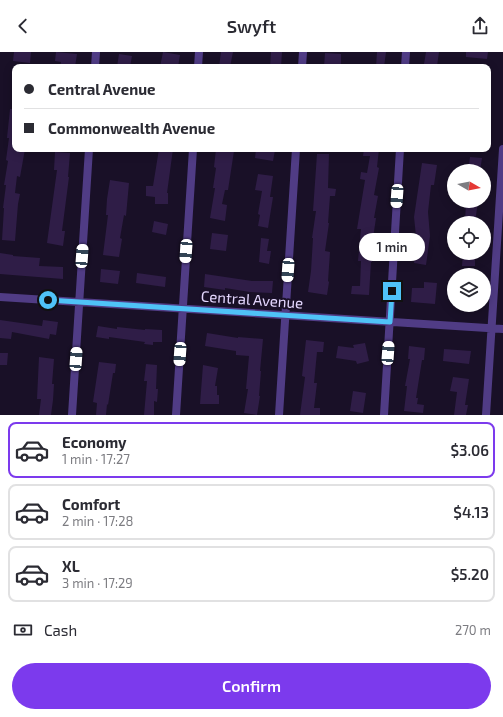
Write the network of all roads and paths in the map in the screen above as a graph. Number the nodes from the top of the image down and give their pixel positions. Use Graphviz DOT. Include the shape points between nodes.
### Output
graph roads {
  1 [pos="96,52"];
  2 [pos="199,52"];
  3 [pos="303,52"];
  4 [pos="406,52"];
  5 [pos="95,64"];
  6 [pos="198,64"];
  7 [pos="302,64"];
  8 [pos="405,64"];
  9 [pos="503,149"];
  10 [pos="89,152"];
  11 [pos="193,152"];
  12 [pos="296,152"];
  13 [pos="400,152"];
  14 [pos="0,297"];
  15 [pos="79,303"];
  16 [pos="182,309"];
  17 [pos="286,316"];
  18 [pos="390,322"];
  19 [pos="491,329"];
  20 [pos="503,329"];
  21 [pos="72,415"];
  22 [pos="176,415"];
  23 [pos="279,415"];
  24 [pos="384,415"];
  25 [pos="486,415"];
  1 -- 5 [label="street"];
  2 -- 6 [label="street"];
  3 -- 7 [label="street"];
  4 -- 8 [label="street"];
  9 -- 19 [label="street"];
  10 -- 15 [label="street"];
  11 -- 16 [label="street"];
  12 -- 17 [label="street"];
  13 -- 18 [label="street"];
  14 -- 15 [label="street, Central Avenue"];
  15 -- 16 [label="street, Central Avenue"];
  15 -- 21 [label="street"];
  16 -- 17 [label="street, Central Avenue"];
  16 -- 22 [label="street"];
  17 -- 18 [label="street, Central Avenue"];
  17 -- 23 [label="street"];
  18 -- 19 [label="street, Central Avenue"];
  18 -- 24 [label="street"];
  19 -- 20 [label="street, Central Avenue"];
  19 -- 25 [label="street"];
}
